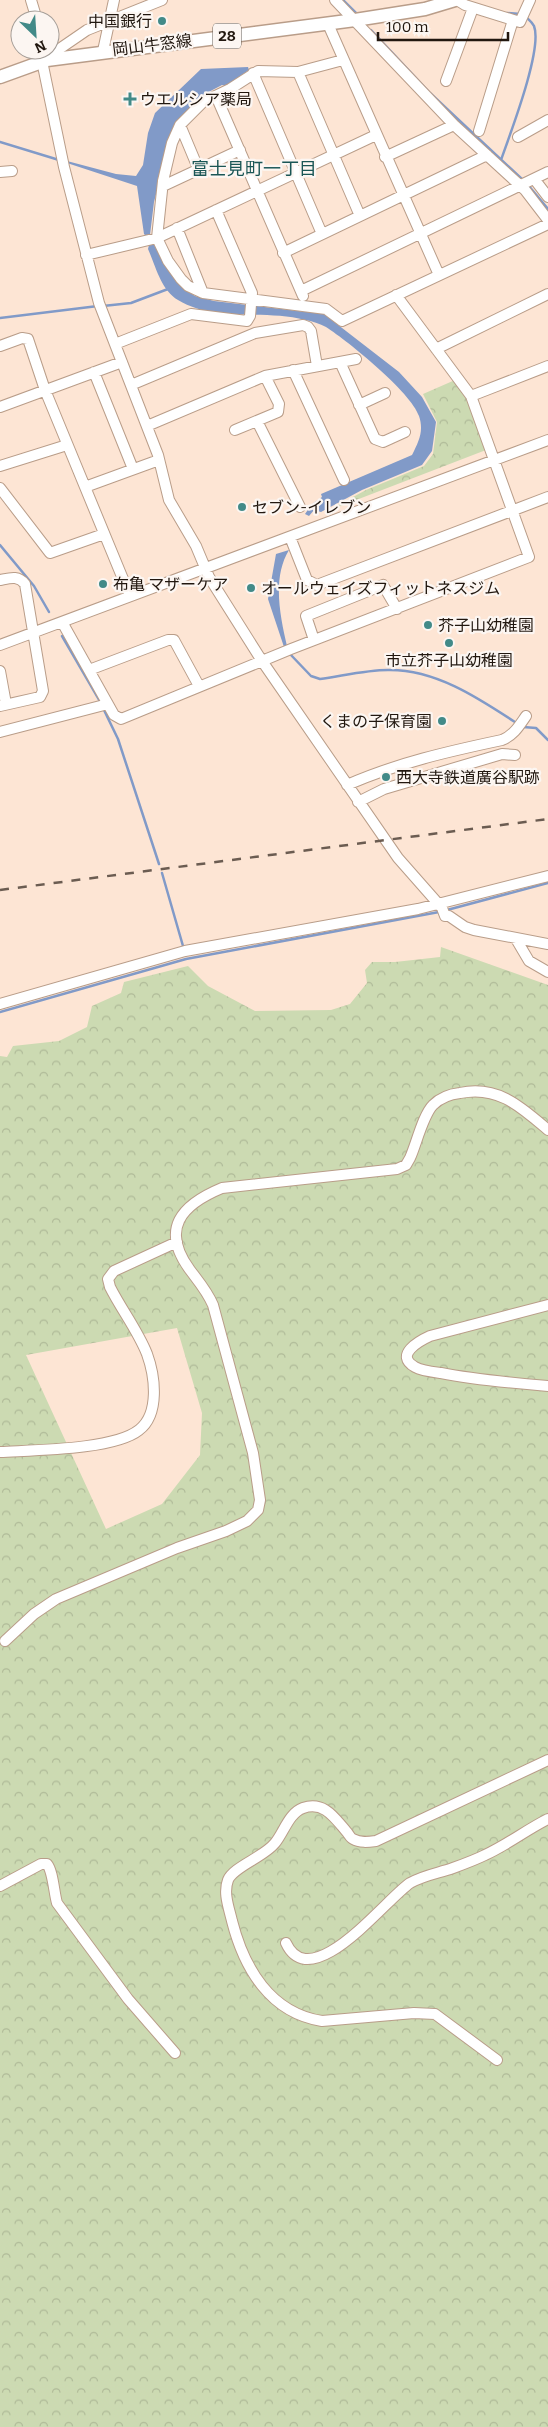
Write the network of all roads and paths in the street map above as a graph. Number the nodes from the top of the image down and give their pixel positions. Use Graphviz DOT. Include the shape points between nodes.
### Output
graph roads {
  1 [pos="114,0"];
  2 [pos="162,0"];
  3 [pos="336,0"];
  4 [pos="456,0"];
  5 [pos="530,0"];
  6 [pos="439,3"];
  7 [pos="473,8"];
  8 [pos="520,17"];
  9 [pos="355,20"];
  10 [pos="109,21"];
  11 [pos="328,24"];
  12 [pos="60,49"];
  13 [pos="103,52"];
  14 [pos="60,55"];
  15 [pos="40,60"];
  16 [pos="50,60"];
  17 [pos="343,60"];
  18 [pos="298,72"];
  19 [pos="253,73"];
  20 [pos="0,77"];
  21 [pos="446,81"];
  22 [pos="216,96"];
  23 [pos="548,120"];
  24 [pos="180,125"];
  25 [pos="454,125"];
  26 [pos="479,131"];
  27 [pos="376,135"];
  28 [pos="518,137"];
  29 [pos="240,150"];
  30 [pos="334,154"];
  31 [pos="487,155"];
  32 [pos="385,157"];
  33 [pos="198,168"];
  34 [pos="0,172"];
  35 [pos="12,172"];
  36 [pos="295,172"];
  37 [pos="548,172"];
  38 [pos="528,183"];
  39 [pos="163,186"];
  40 [pos="257,190"];
  41 [pos="403,196"];
  42 [pos="548,197"];
  43 [pos="216,210"];
  44 [pos="360,216"];
  45 [pos="548,222"];
  46 [pos="177,228"];
  47 [pos="322,234"];
  48 [pos="420,235"];
  49 [pos="152,239"];
  50 [pos="283,253"];
  51 [pos="86,255"];
  52 [pos="438,275"];
  53 [pos="301,291"];
  54 [pos="203,293"];
  55 [pos="548,294"];
  56 [pos="396,295"];
  57 [pos="252,301"];
  58 [pos="308,306"];
  59 [pos="249,318"];
  60 [pos="252,334"];
  61 [pos="115,344"];
  62 [pos="0,346"];
  63 [pos="436,349"];
  64 [pos="356,359"];
  65 [pos="122,362"];
  66 [pos="340,362"];
  67 [pos="317,366"];
  68 [pos="548,366"];
  69 [pos="293,370"];
  70 [pos="94,372"];
  71 [pos="265,376"];
  72 [pos="131,385"];
  73 [pos="45,390"];
  74 [pos="385,393"];
  75 [pos="471,396"];
  76 [pos="359,405"];
  77 [pos="0,407"];
  78 [pos="258,420"];
  79 [pos="147,426"];
  80 [pos="235,430"];
  81 [pos="405,432"];
  82 [pos="548,440"];
  83 [pos="67,445"];
  84 [pos="159,460"];
  85 [pos="494,460"];
  86 [pos="0,466"];
  87 [pos="133,469"];
  88 [pos="344,480"];
  89 [pos="85,487"];
  90 [pos="0,488"];
  91 [pos="548,497"];
  92 [pos="300,507"];
  93 [pos="512,510"];
  94 [pos="104,534"];
  95 [pos="290,537"];
  96 [pos="205,568"];
  97 [pos="0,580"];
  98 [pos="130,596"];
  99 [pos="396,609"];
  100 [pos="62,622"];
  101 [pos="33,632"];
  102 [pos="314,640"];
  103 [pos="0,645"];
  104 [pos="262,661"];
  105 [pos="89,670"];
  106 [pos="0,671"];
  107 [pos="199,686"];
  108 [pos="3,705"];
  109 [pos="104,705"];
  110 [pos="522,722"];
  111 [pos="0,732"];
  112 [pos="515,756"];
  113 [pos="347,785"];
  114 [pos="358,802"];
  115 [pos="548,876"];
  116 [pos="442,909"];
  117 [pos="516,939"];
  118 [pos="548,944"];
  119 [pos="548,972"];
  120 [pos="0,1004"];
  121 [pos="548,1130"];
  122 [pos="177,1242"];
  123 [pos="548,1305"];
  124 [pos="548,1386"];
  125 [pos="0,1452"];
  126 [pos="5,1641"];
  127 [pos="548,1760"];
  128 [pos="548,1819"];
  129 [pos="0,1886"];
  130 [pos="286,1943"];
  131 [pos="175,2053"];
  132 [pos="497,2060"];
  1 -- 10 [label="street"];
  2 -- 10 [label="street"];
  3 -- 9 [label="street"];
  4 -- 6 [label="main road, 岡山牛窓線 / 28"];
  4 -- 7 [label="street"];
  5 -- 8 [label="street"];
  6 -- 9 [label="main road, 岡山牛窓線 / 28"];
  7 -- 8 [label="street"];
  7 -- 21 [label="street"];
  8 -- 26 [label="street"];
  9 -- 11 [label="main road, 岡山牛窓線 / 28"];
  9 -- 25 [label="street"];
  10 -- 12 [label="street" via="87,30"];
  10 -- 13 [label="street"];
  11 -- 13 [label="main road, 岡山牛窓線 / 28"];
  11 -- 17 [label="street"];
  13 -- 14 [label="main road, 岡山牛窓線 / 28"];
  15 -- 20 [label="main road, 岡山牛窓線 / 28"];
  16 -- 51 [label="street" via="63,163"];
  17 -- 18 [label="street"];
  17 -- 27 [label="street"];
  18 -- 19 [label="street" via="262,70"];
  18 -- 30 [label="street"];
  19 -- 22 [label="street"];
  19 -- 36 [label="street"];
  22 -- 24 [label="street" via="203,102"];
  22 -- 29 [label="street"];
  23 -- 28 [label="street"];
  24 -- 33 [label="street"];
  24 -- 39 [label="street" via="172,143"];
  25 -- 31 [label="street"];
  25 -- 32 [label="street"];
  27 -- 30 [label="street"];
  27 -- 32 [label="street"];
  29 -- 33 [label="street"];
  29 -- 40 [label="street"];
  30 -- 36 [label="street"];
  30 -- 44 [label="street"];
  31 -- 38 [label="street"];
  31 -- 41 [label="street"];
  32 -- 41 [label="street"];
  33 -- 39 [label="street"];
  34 -- 35 [label="street"];
  36 -- 40 [label="street"];
  36 -- 47 [label="street"];
  37 -- 38 [label="street"];
  38 -- 42 [label="street"];
  38 -- 45 [label="street"];
  38 -- 48 [label="street"];
  39 -- 49 [label="street"];
  40 -- 43 [label="street"];
  40 -- 50 [label="street"];
  41 -- 44 [label="street"];
  41 -- 48 [label="street"];
  43 -- 46 [label="street"];
  43 -- 57 [label="street" via="252,293"];
  44 -- 47 [label="street"];
  45 -- 52 [label="street"];
  46 -- 49 [label="street"];
  46 -- 54 [label="street"];
  47 -- 50 [label="street"];
  48 -- 52 [label="street"];
  48 -- 53 [label="street"];
  49 -- 51 [label="street"];
  49 -- 54 [label="street" via="181,279"];
  50 -- 53 [label="street"];
  51 -- 61 [label="street" via="100,307"];
  52 -- 56 [label="street"];
  53 -- 58 [label="street"];
  54 -- 57 [label="street"];
  55 -- 63 [label="street"];
  56 -- 58 [label="street" via="342,321 326,309"];
  56 -- 63 [label="street"];
  57 -- 58 [label="street"];
  57 -- 59 [label="street"];
  59 -- 60 [label="street"];
  59 -- 61 [label="street" via="191,314"];
  60 -- 67 [label="street" via="308,327"];
  60 -- 72 [label="street"];
  61 -- 65 [label="street"];
  62 -- 73 [label="street" via="28,339"];
  63 -- 75 [label="street"];
  64 -- 66 [label="street"];
  65 -- 70 [label="street"];
  65 -- 72 [label="street"];
  66 -- 67 [label="street"];
  66 -- 76 [label="street"];
  67 -- 69 [label="street"];
  68 -- 75 [label="street"];
  69 -- 71 [label="street"];
  69 -- 88 [label="street"];
  70 -- 73 [label="street"];
  70 -- 87 [label="street"];
  71 -- 78 [label="street" via="279,404 278,412"];
  71 -- 79 [label="street"];
  72 -- 79 [label="street"];
  73 -- 77 [label="street"];
  73 -- 83 [label="street"];
  74 -- 76 [label="street"];
  75 -- 85 [label="street"];
  76 -- 81 [label="street" via="375,439 383,442"];
  78 -- 80 [label="street"];
  78 -- 92 [label="street"];
  79 -- 84 [label="street"];
  82 -- 85 [label="street"];
  83 -- 86 [label="street"];
  83 -- 89 [label="street"];
  84 -- 87 [label="street"];
  84 -- 96 [label="street" via="169,500"];
  85 -- 93 [label="street"];
  85 -- 95 [label="street"];
  87 -- 89 [label="street"];
  89 -- 94 [label="street"];
  90 -- 94 [label="street" via="50,553"];
  91 -- 93 [label="street"];
  93 -- 95 [label="street" via="317,585 307,580"];
  93 -- 99 [label="street" via="529,557"];
  94 -- 98 [label="street"];
  95 -- 96 [label="street"];
  96 -- 98 [label="street"];
  96 -- 104 [label="street"];
  97 -- 101 [label="street" via="16,577 25,584"];
  98 -- 100 [label="street"];
  99 -- 102 [label="street"];
  99 -- 102 [label="street" via="383,585 306,616"];
  100 -- 101 [label="street"];
  100 -- 105 [label="street"];
  101 -- 103 [label="street"];
  101 -- 108 [label="street" via="43,691 40,697"];
  102 -- 104 [label="street"];
  104 -- 107 [label="street"];
  104 -- 113 [label="street"];
  105 -- 107 [label="street" via="174,640"];
  105 -- 109 [label="street"];
  106 -- 108 [label="street"];
  107 -- 109 [label="street" via="121,719"];
  109 -- 111 [label="street"];
  110 -- 113 [label="street" via="502,740 398,766"];
  112 -- 114 [label="street" via="502,754 384,789"];
  113 -- 114 [label="street"];
  114 -- 116 [label="street" via="398,858"];
  115 -- 116 [label="street"];
  116 -- 117 [label="street" via="445,916 465,927"];
  116 -- 120 [label="street" via="185,951"];
  117 -- 118 [label="street"];
  117 -- 119 [label="street" via="529,962"];
  121 -- 122 [label="street" via="504,1097 476,1089 453,1094 432,1106 406,1165 378,1173 222,1188 205,1195 186,1209 177,1225"];
  122 -- 125 [label="street" via="114,1271 108,1279 150,1365 153,1405 145,1424 123,1438 87,1446"];
  122 -- 126 [label="street" via="182,1258 214,1305 253,1453 260,1500 258,1510 247,1521 226,1531 56,1599"];
  123 -- 124 [label="street" via="430,1336 417,1341 408,1354 414,1367 424,1370"];
  127 -- 132 [label="street" via="376,1841 351,1839 327,1810 319,1806 301,1808 262,1856 240,1867 228,1880 226,1897 239,1947 267,1993 290,2011 322,2021 435,2014"];
  128 -- 130 [label="street" via="487,1854 409,1884 365,1927 328,1952 310,1960 301,1960 291,1954"];
  129 -- 131 [label="street" via="41,1864 47,1864 51,1868 57,1903 128,1999"];
}
